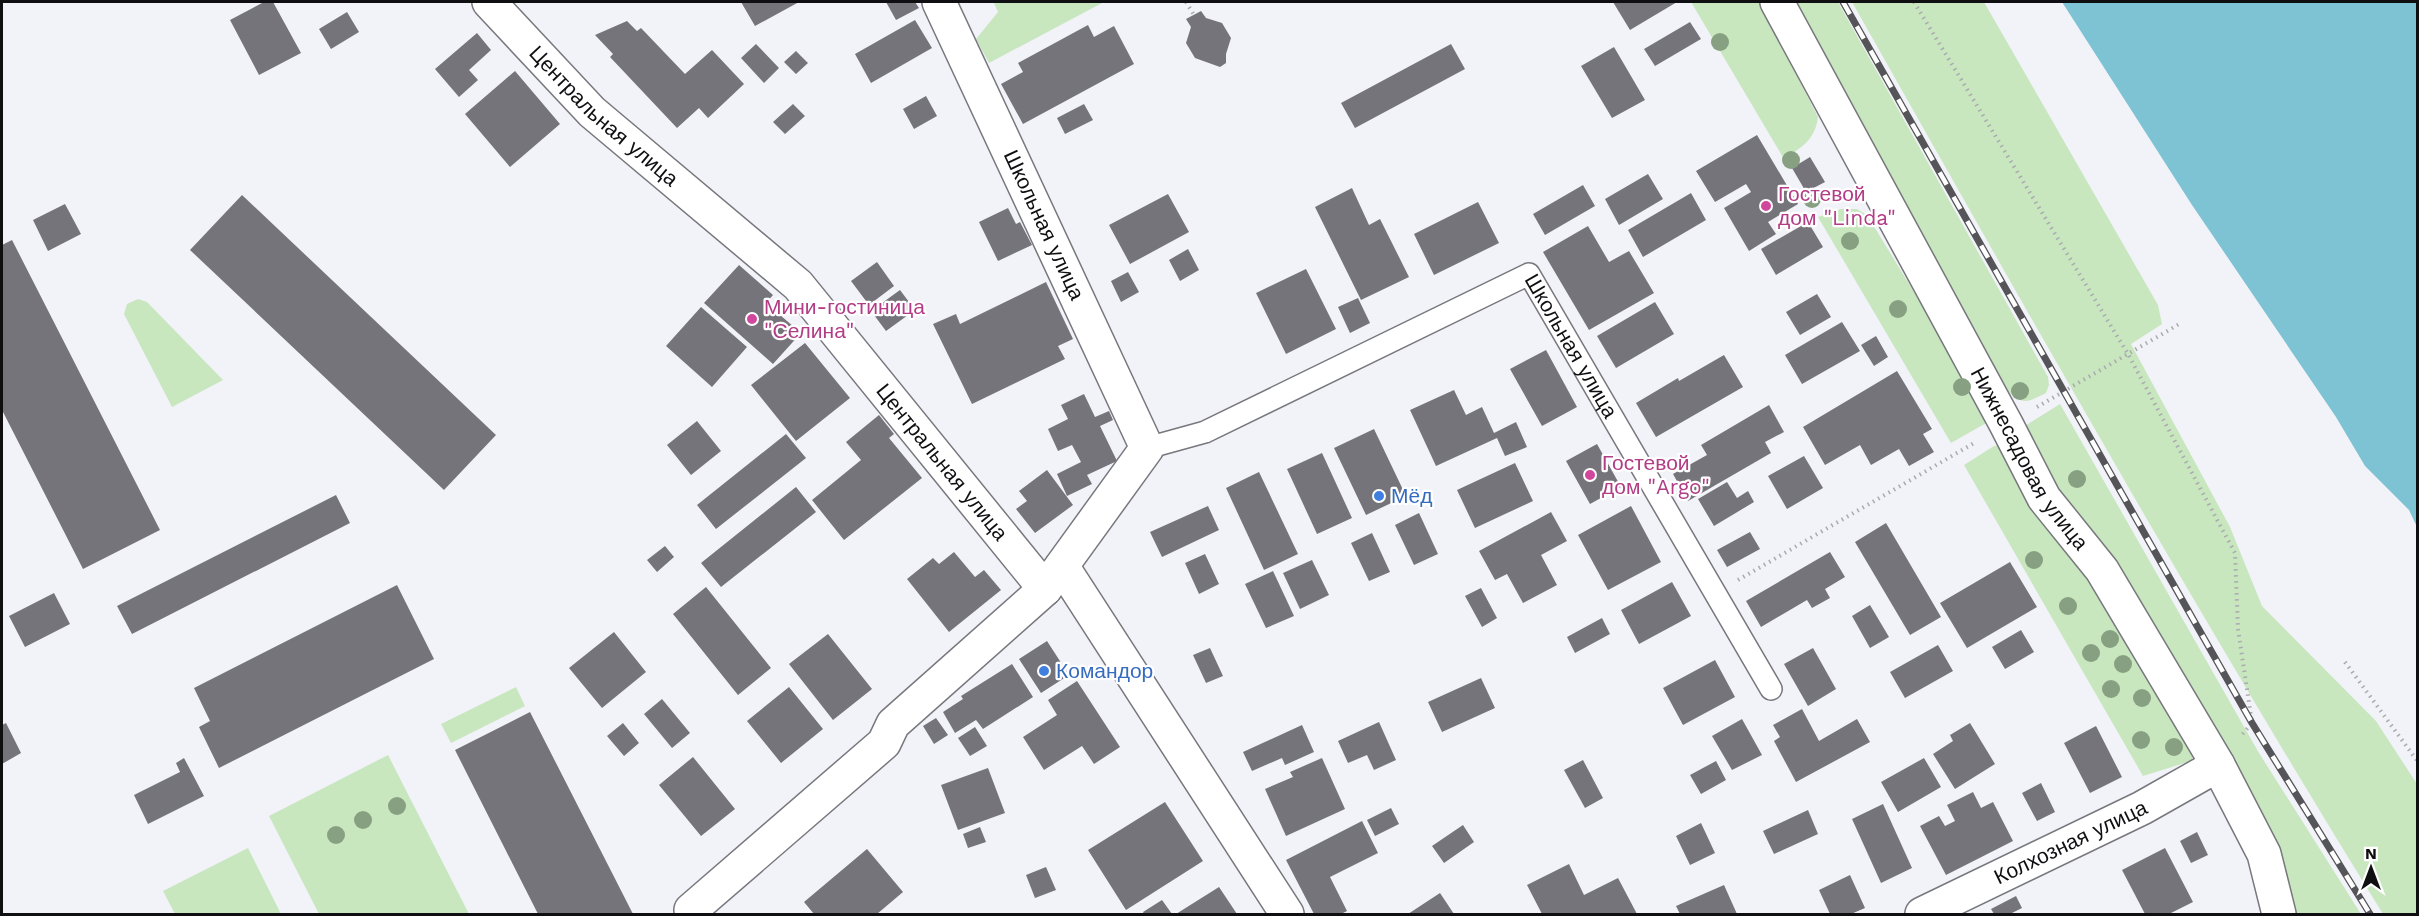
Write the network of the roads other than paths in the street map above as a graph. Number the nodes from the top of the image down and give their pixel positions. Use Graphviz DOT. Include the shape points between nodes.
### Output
graph roads {
  1 [pos="489,2"];
  2 [pos="939,2"];
  3 [pos="1777,2"];
  4 [pos="1147,448"];
  5 [pos="1053,578"];
  6 [pos="1771,689"];
  7 [pos="2218,765"];
  8 [pos="693,915"];
  9 [pos="1287,915"];
  10 [pos="1922,915"];
  11 [pos="2279,915"];
  1 -- 5 [label="street, Центральная улица" via="592,112 798,285"];
  2 -- 4 [label="street, Школьная улица"];
  3 -- 7 [label="street, Нижнесадовая улица" via="2044,498 2102,570"];
  4 -- 5 [label="street"];
  4 -- 6 [label="lane, Школьная улица" via="1205,432 1529,274"];
  5 -- 8 [label="street" via="893,724 884,743 691,910"];
  5 -- 9 [label="street, Центральная улица"];
  7 -- 10 [label="street, Колхозная улица" via="2142,808"];
  7 -- 11 [label="street, Нижнесадовая улица" via="2264,854"];
}
